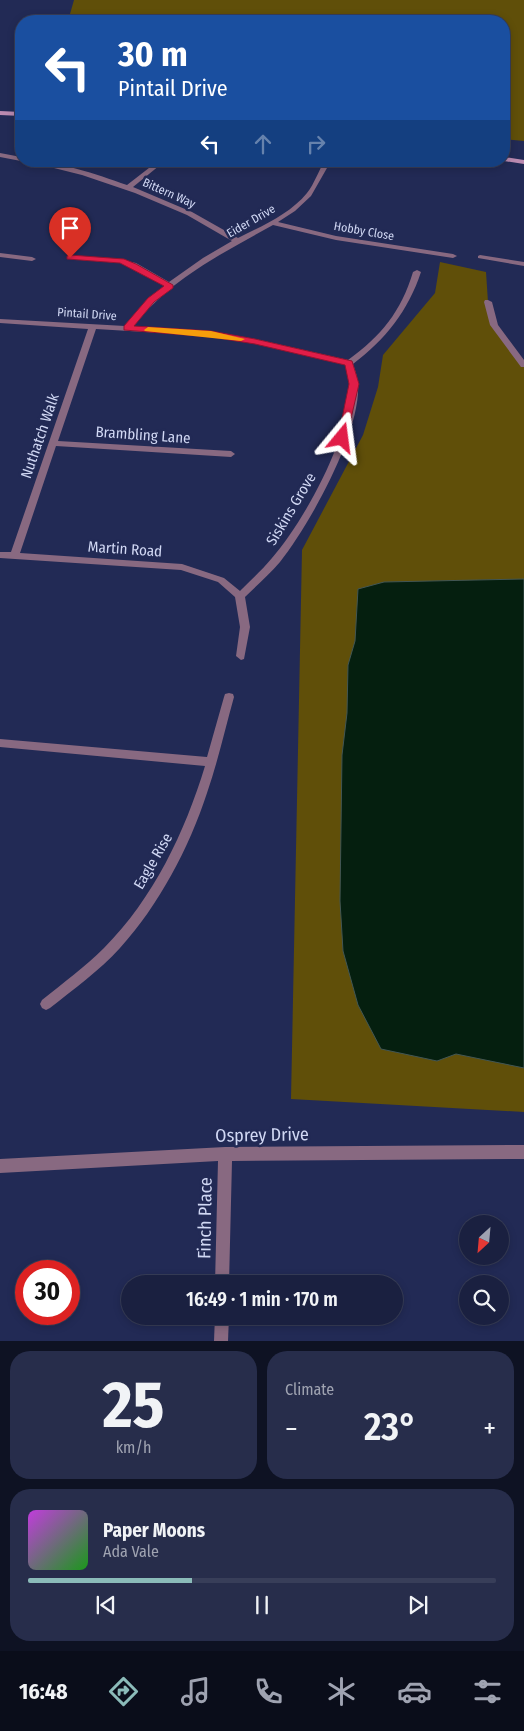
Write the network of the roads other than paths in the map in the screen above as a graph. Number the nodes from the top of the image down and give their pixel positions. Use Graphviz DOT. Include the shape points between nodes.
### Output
graph roads {
  1 [pos="0,113"];
  2 [pos="15,114"];
  3 [pos="0,154"];
  4 [pos="15,158"];
  5 [pos="510,161"];
  6 [pos="524,162"];
  7 [pos="60,167"];
  8 [pos="154,167"];
  9 [pos="325,167"];
  10 [pos="128,188"];
  11 [pos="273,223"];
  12 [pos="238,241"];
  13 [pos="0,255"];
  14 [pos="453,256"];
  15 [pos="480,257"];
  16 [pos="70,258"];
  17 [pos="32,259"];
  18 [pos="524,264"];
  19 [pos="417,272"];
  20 [pos="170,286"];
  21 [pos="488,302"];
  22 [pos="0,320"];
  23 [pos="93,326"];
  24 [pos="128,328"];
  25 [pos="349,363"];
  26 [pos="524,365"];
  27 [pos="53,443"];
  28 [pos="231,454"];
  29 [pos="0,555"];
  30 [pos="14,556"];
  31 [pos="240,596"];
  32 [pos="240,656"];
  33 [pos="229,697"];
  34 [pos="0,743"];
  35 [pos="210,762"];
  36 [pos="46,1004"];
  37 [pos="524,1152"];
  38 [pos="225,1154"];
  39 [pos="0,1166"];
  40 [pos="222,1275"];
  41 [pos="222,1325"];
  42 [pos="221,1341"];
  1 -- 2 [label="main road"];
  3 -- 4 [label="street"];
  5 -- 6 [label="main road"];
  7 -- 10 [label="street, Bittern Way"];
  8 -- 10 [label="street"];
  9 -- 11 [label="street, Eider Drive" via="310,194"];
  10 -- 12 [label="street, Bittern Way" via="216,227"];
  11 -- 12 [label="street, Eider Drive"];
  11 -- 14 [label="street, Hobby Close" via="336,238"];
  12 -- 20 [label="street, Eider Drive"];
  13 -- 17 [label="street"];
  15 -- 18 [label="street"];
  16 -- 20 [label="street" via="121,261"];
  19 -- 25 [label="street" via="401,314 370,349"];
  20 -- 24 [label="street, Eider Drive" via="151,300"];
  21 -- 26 [label="street" via="494,325"];
  22 -- 23 [label="street, Pintail Drive"];
  23 -- 24 [label="street, Pintail Drive"];
  23 -- 27 [label="street, Nuthatch Walk"];
  24 -- 25 [label="street, Pintail Drive" via="211,334"];
  25 -- 31 [label="street, Siskins Grove" via="354,384 349,413 326,480 279,556"];
  27 -- 28 [label="street, Brambling Lane"];
  27 -- 30 [label="street, Nuthatch Walk"];
  29 -- 30 [label="street, Martin Road"];
  30 -- 31 [label="street, Martin Road" via="182,567 221,580"];
  31 -- 32 [label="street" via="245,627"];
  33 -- 35 [label="street, Eagle Rise"];
  34 -- 35 [label="street"];
  35 -- 36 [label="street, Eagle Rise" via="198,806 180,846 126,933 87,973"];
  37 -- 38 [label="street, Osprey Drive"];
  38 -- 39 [label="street, Osprey Drive"];
  38 -- 40 [label="street, Finch Place"];
  41 -- 42 [label="street"];
}
